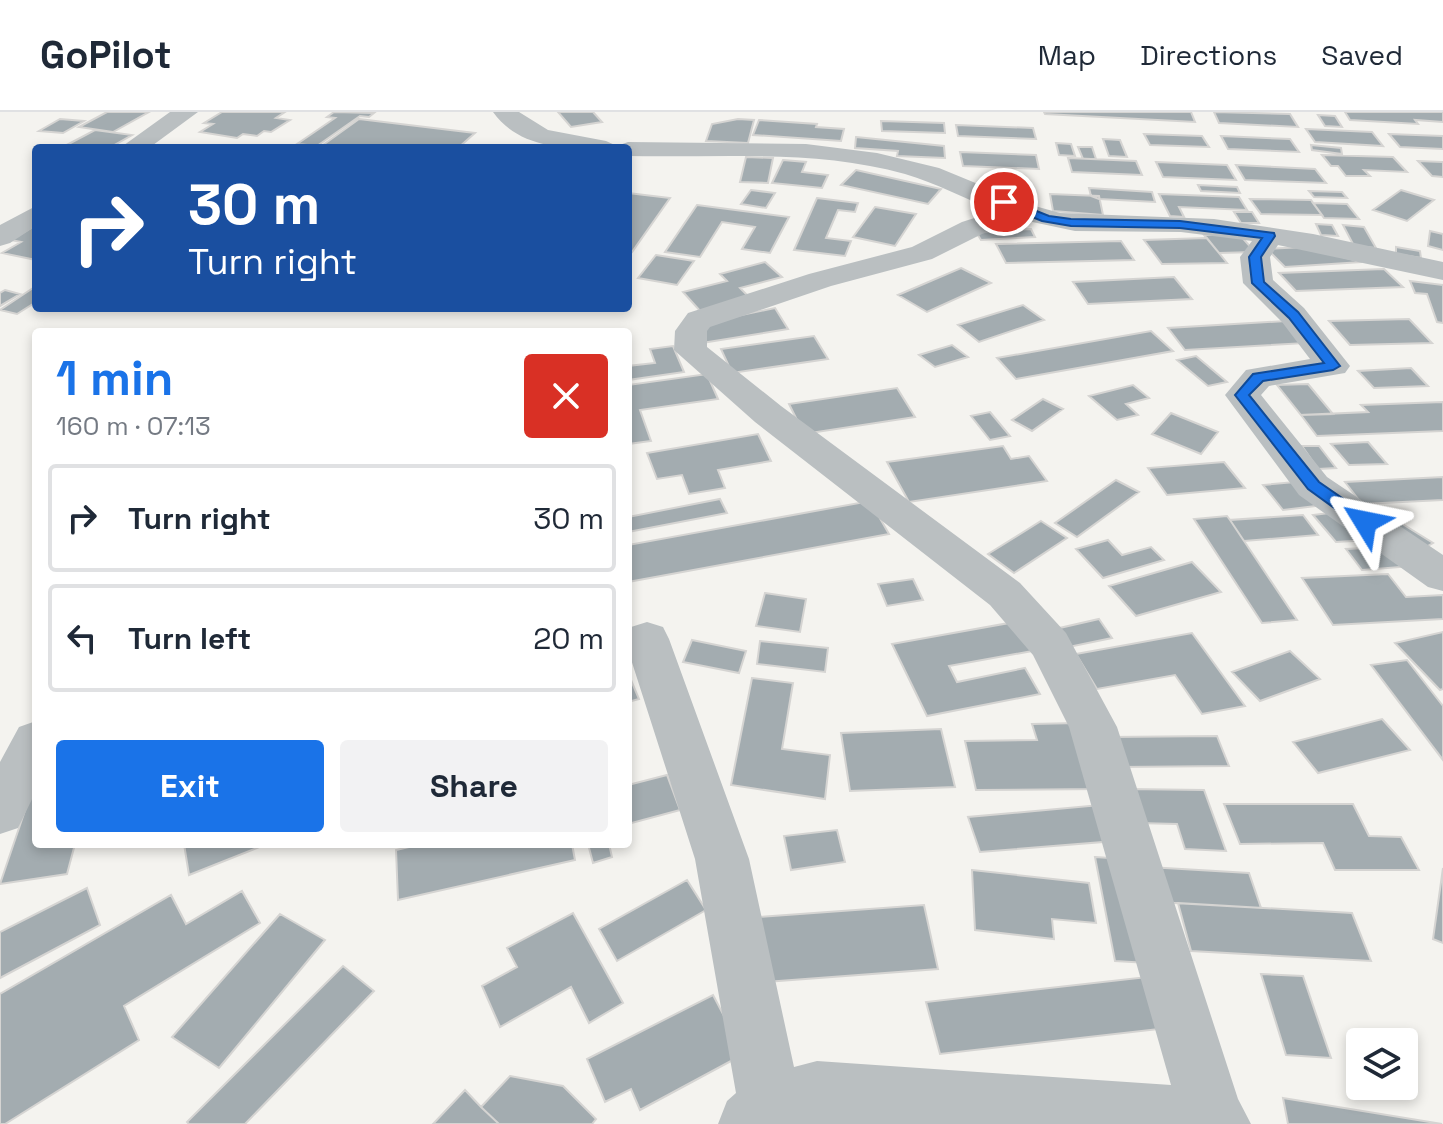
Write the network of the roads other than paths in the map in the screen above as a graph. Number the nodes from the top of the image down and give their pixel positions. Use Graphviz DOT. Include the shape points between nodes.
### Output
graph roads {
  1 [pos="186,112"];
  2 [pos="505,112"];
  3 [pos="138,144"];
  4 [pos="577,144"];
  5 [pos="632,149"];
  6 [pos="1027,210"];
  7 [pos="32,217"];
  8 [pos="1270,236"];
  9 [pos="0,237"];
  10 [pos="1443,271"];
  11 [pos="1443,576"];
  12 [pos="647,639"];
  13 [pos="32,749"];
  14 [pos="0,812"];
  15 [pos="760,1115"];
  16 [pos="1216,1122"];
  1 -- 3 [label="street"];
  2 -- 4 [label="street" via="522,129"];
  5 -- 6 [label="street" via="864,159 911,168"];
  6 -- 8 [label="street" via="1071,223 1180,224"];
  6 -- 16 [label="street" via="972,228 922,253 699,320 691,331 691,350 1005,594 1050,645 1093,727"];
  7 -- 9 [label="street"];
  8 -- 10 [label="street"];
  8 -- 11 [label="street" via="1255,257 1258,283 1293,315 1333,366 1258,377 1242,395 1313,486"];
  12 -- 15 [label="street" via="722,859"];
  13 -- 14 [label="street"];
  15 -- 16 [label="street" via="817,1093"];
}
